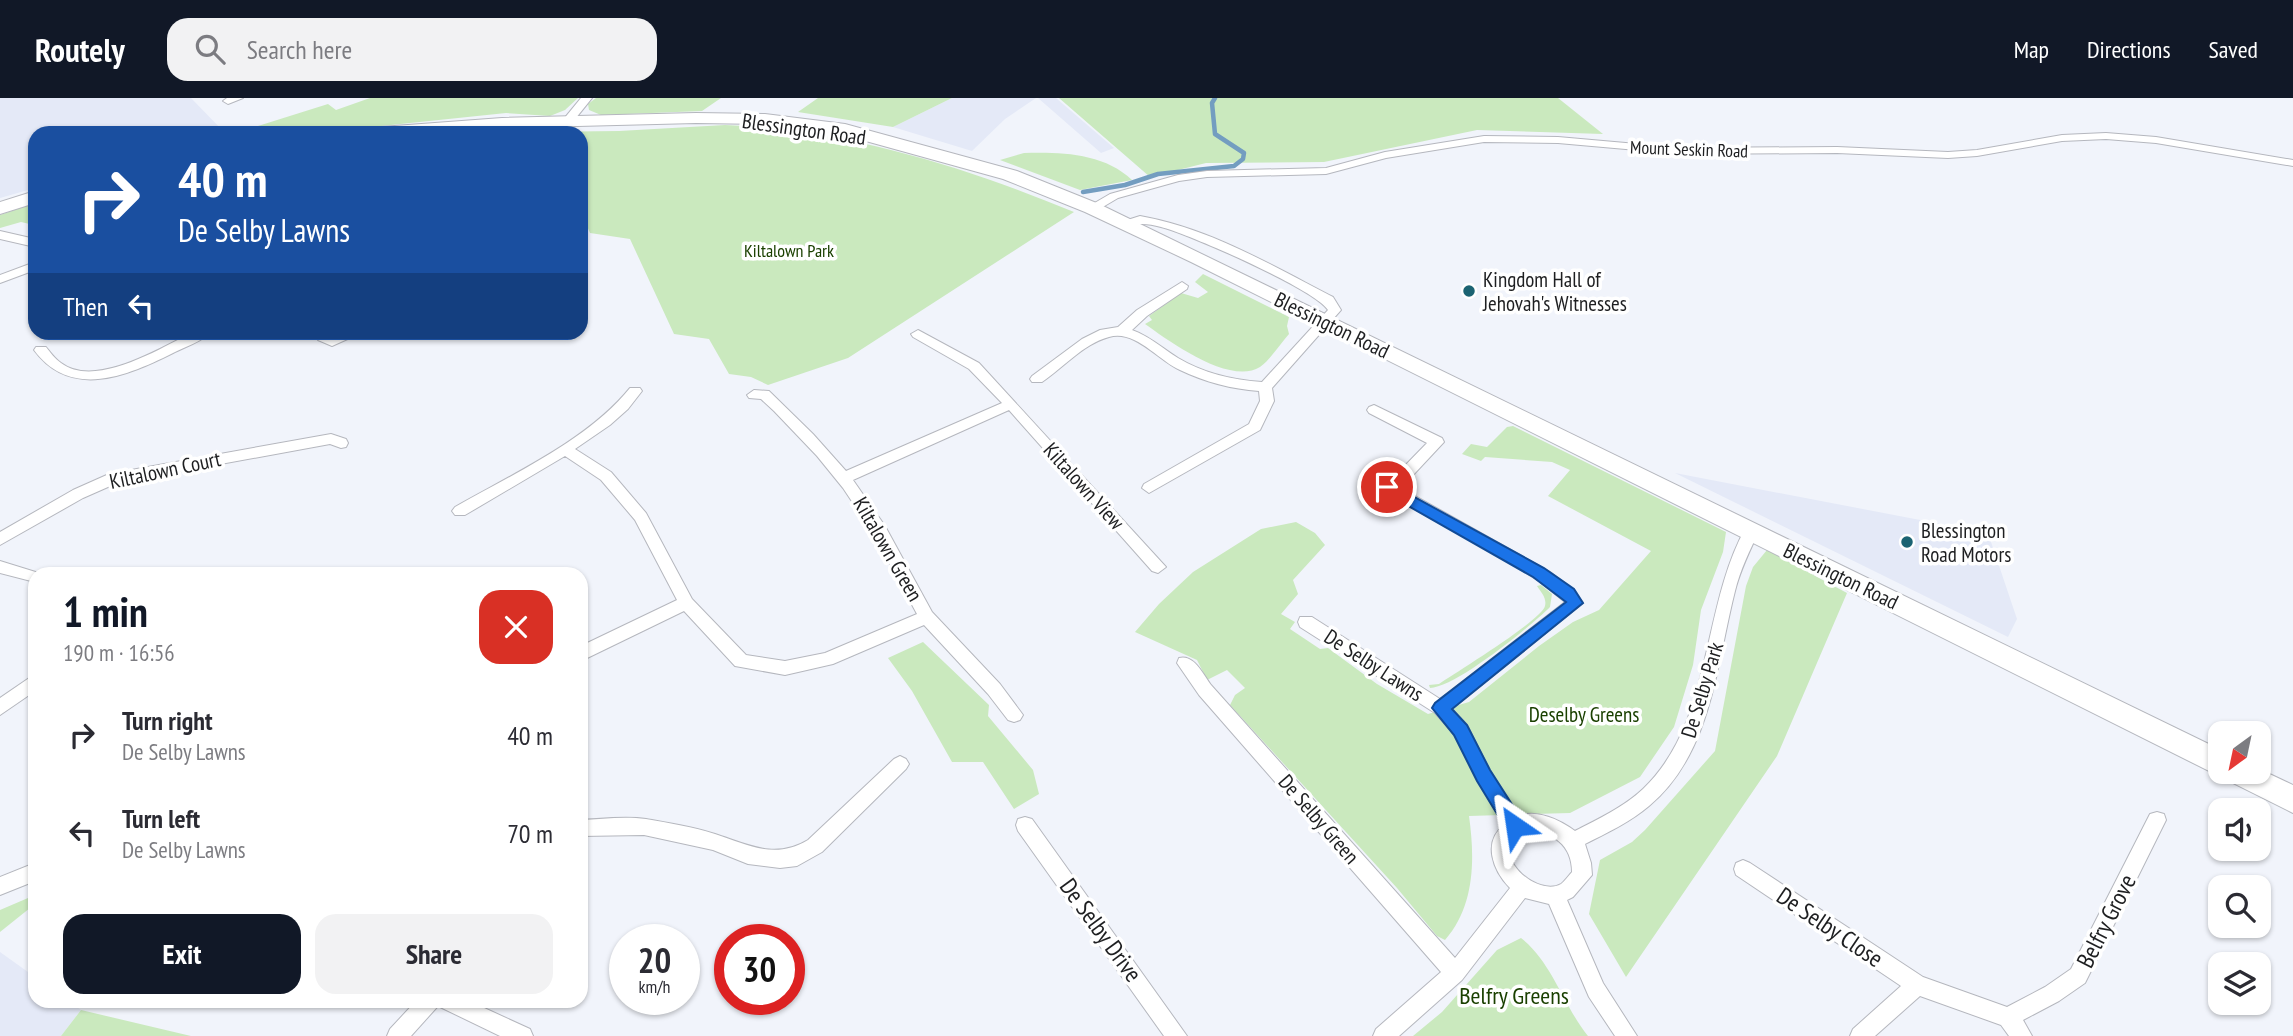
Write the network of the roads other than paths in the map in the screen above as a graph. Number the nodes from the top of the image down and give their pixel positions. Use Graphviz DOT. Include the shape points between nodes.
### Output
graph roads {
  1 [pos="587,98"];
  2 [pos="568,122"];
  3 [pos="466,126"];
  4 [pos="2293,163"];
  5 [pos="28,199"];
  6 [pos="0,208"];
  7 [pos="1092,208"];
  8 [pos="0,235"];
  9 [pos="28,241"];
  10 [pos="28,269"];
  11 [pos="0,279"];
  12 [pos="1182,286"];
  13 [pos="1324,322"];
  14 [pos="1122,331"];
  15 [pos="918,334"];
  16 [pos="187,340"];
  17 [pos="325,340"];
  18 [pos="337,340"];
  19 [pos="41,350"];
  20 [pos="1037,379"];
  21 [pos="1265,387"];
  22 [pos="635,391"];
  23 [pos="754,395"];
  24 [pos="1011,404"];
  25 [pos="1374,410"];
  26 [pos="341,443"];
  27 [pos="564,449"];
  28 [pos="845,478"];
  29 [pos="1149,488"];
  30 [pos="460,511"];
  31 [pos="1751,531"];
  32 [pos="0,539"];
  33 [pos="1158,567"];
  34 [pos="0,568"];
  35 [pos="28,574"];
  36 [pos="686,603"];
  37 [pos="927,617"];
  38 [pos="1306,622"];
  39 [pos="588,651"];
  40 [pos="1185,663"];
  41 [pos="28,686"];
  42 [pos="0,708"];
  43 [pos="1441,708"];
  44 [pos="1014,715"];
  45 [pos="2208,758"];
  46 [pos="900,764"];
  47 [pos="2260,784"];
  48 [pos="2293,800"];
  49 [pos="2157,820"];
  50 [pos="1025,825"];
  51 [pos="1515,826"];
  52 [pos="588,828"];
  53 [pos="1573,841"];
  54 [pos="1743,869"];
  55 [pos="28,875"];
  56 [pos="0,886"];
  57 [pos="1522,887"];
  58 [pos="1555,895"];
  59 [pos="1455,973"];
  60 [pos="1917,985"];
  61 [pos="423,1008"];
  62 [pos="461,1008"];
  63 [pos="2008,1017"];
  64 [pos="397,1036"];
  65 [pos="523,1036"];
  66 [pos="1177,1036"];
  67 [pos="1383,1036"];
  68 [pos="1627,1036"];
  69 [pos="1860,1036"];
  70 [pos="2022,1036"];
  1 -- 2 [label="street"];
  2 -- 3 [label="main road, Blessington Road"];
  2 -- 7 [label="main road, Blessington Road" via="765,119 845,130 1010,175"];
  4 -- 7 [label="street, Mount Seskin Road" via="2106,136 1948,155 1682,151 1484,139 1385,155 1326,171 1178,178 1114,196"];
  5 -- 6 [label="main road"];
  7 -- 13 [label="main road, Blessington Road"];
  8 -- 9 [label="street"];
  10 -- 11 [label="street"];
  12 -- 14 [label="street"];
  13 -- 21 [label="street"];
  13 -- 31 [label="main road, Blessington Road"];
  14 -- 20 [label="street" via="1105,333 1085,344"];
  14 -- 21 [label="street" via="1212,378"];
  15 -- 24 [label="street, Kiltalown View" via="974,366"];
  16 -- 19 [label="street" via="120,370 88,378 48,363"];
  17 -- 18 [label="street"];
  21 -- 29 [label="street" via="1267,401 1255,427"];
  22 -- 27 [label="street" via="624,407"];
  23 -- 28 [label="street, Kiltalown Green" via="764,394 804,430"];
  24 -- 28 [label="street"];
  24 -- 33 [label="street, Kiltalown View"];
  25 -- 43 [label="street, De Selby Lawns" via="1437,442 1388,487 1538,573 1569,593 1575,603"];
  26 -- 32 [label="street, Kiltalown Court" via="331,439 114,478"];
  27 -- 30 [label="street"];
  27 -- 36 [label="street" via="606,476 641,517"];
  28 -- 37 [label="street, Kiltalown Green"];
  31 -- 45 [label="main road, Blessington Road"];
  31 -- 53 [label="street, De Selby Park" via="1727,590 1712,669 1679,760 1650,794"];
  34 -- 35 [label="street"];
  36 -- 37 [label="street" via="741,661 785,668 827,659"];
  36 -- 39 [label="street"];
  37 -- 44 [label="street, Kiltalown Green" via="991,683"];
  38 -- 43 [label="street, De Selby Lawns"];
  40 -- 59 [label="street, De Selby Green"];
  41 -- 42 [label="street"];
  43 -- 51 [label="street, De Selby Lawns" via="1461,730"];
  46 -- 52 [label="street" via="815,846 797,857 748,855 714,842 645,827"];
  47 -- 48 [label="main road"];
  49 -- 63 [label="street, Belfry Grove" via="2078,976"];
  50 -- 66 [label="street, De Selby Drive"];
  51 -- 53 [label="street" via="1539,822"];
  51 -- 57 [label="street" via="1506,833 1500,855 1503,867"];
  53 -- 58 [label="street" via="1580,852 1582,875 1567,892"];
  54 -- 60 [label="street, De Selby Close"];
  55 -- 56 [label="street"];
  57 -- 58 [label="street"];
  57 -- 59 [label="street"];
  58 -- 68 [label="street" via="1596,990"];
  59 -- 67 [label="street"];
  60 -- 63 [label="street"];
  60 -- 69 [label="street"];
  61 -- 64 [label="street"];
  62 -- 65 [label="street"];
  63 -- 70 [label="street"];
}
